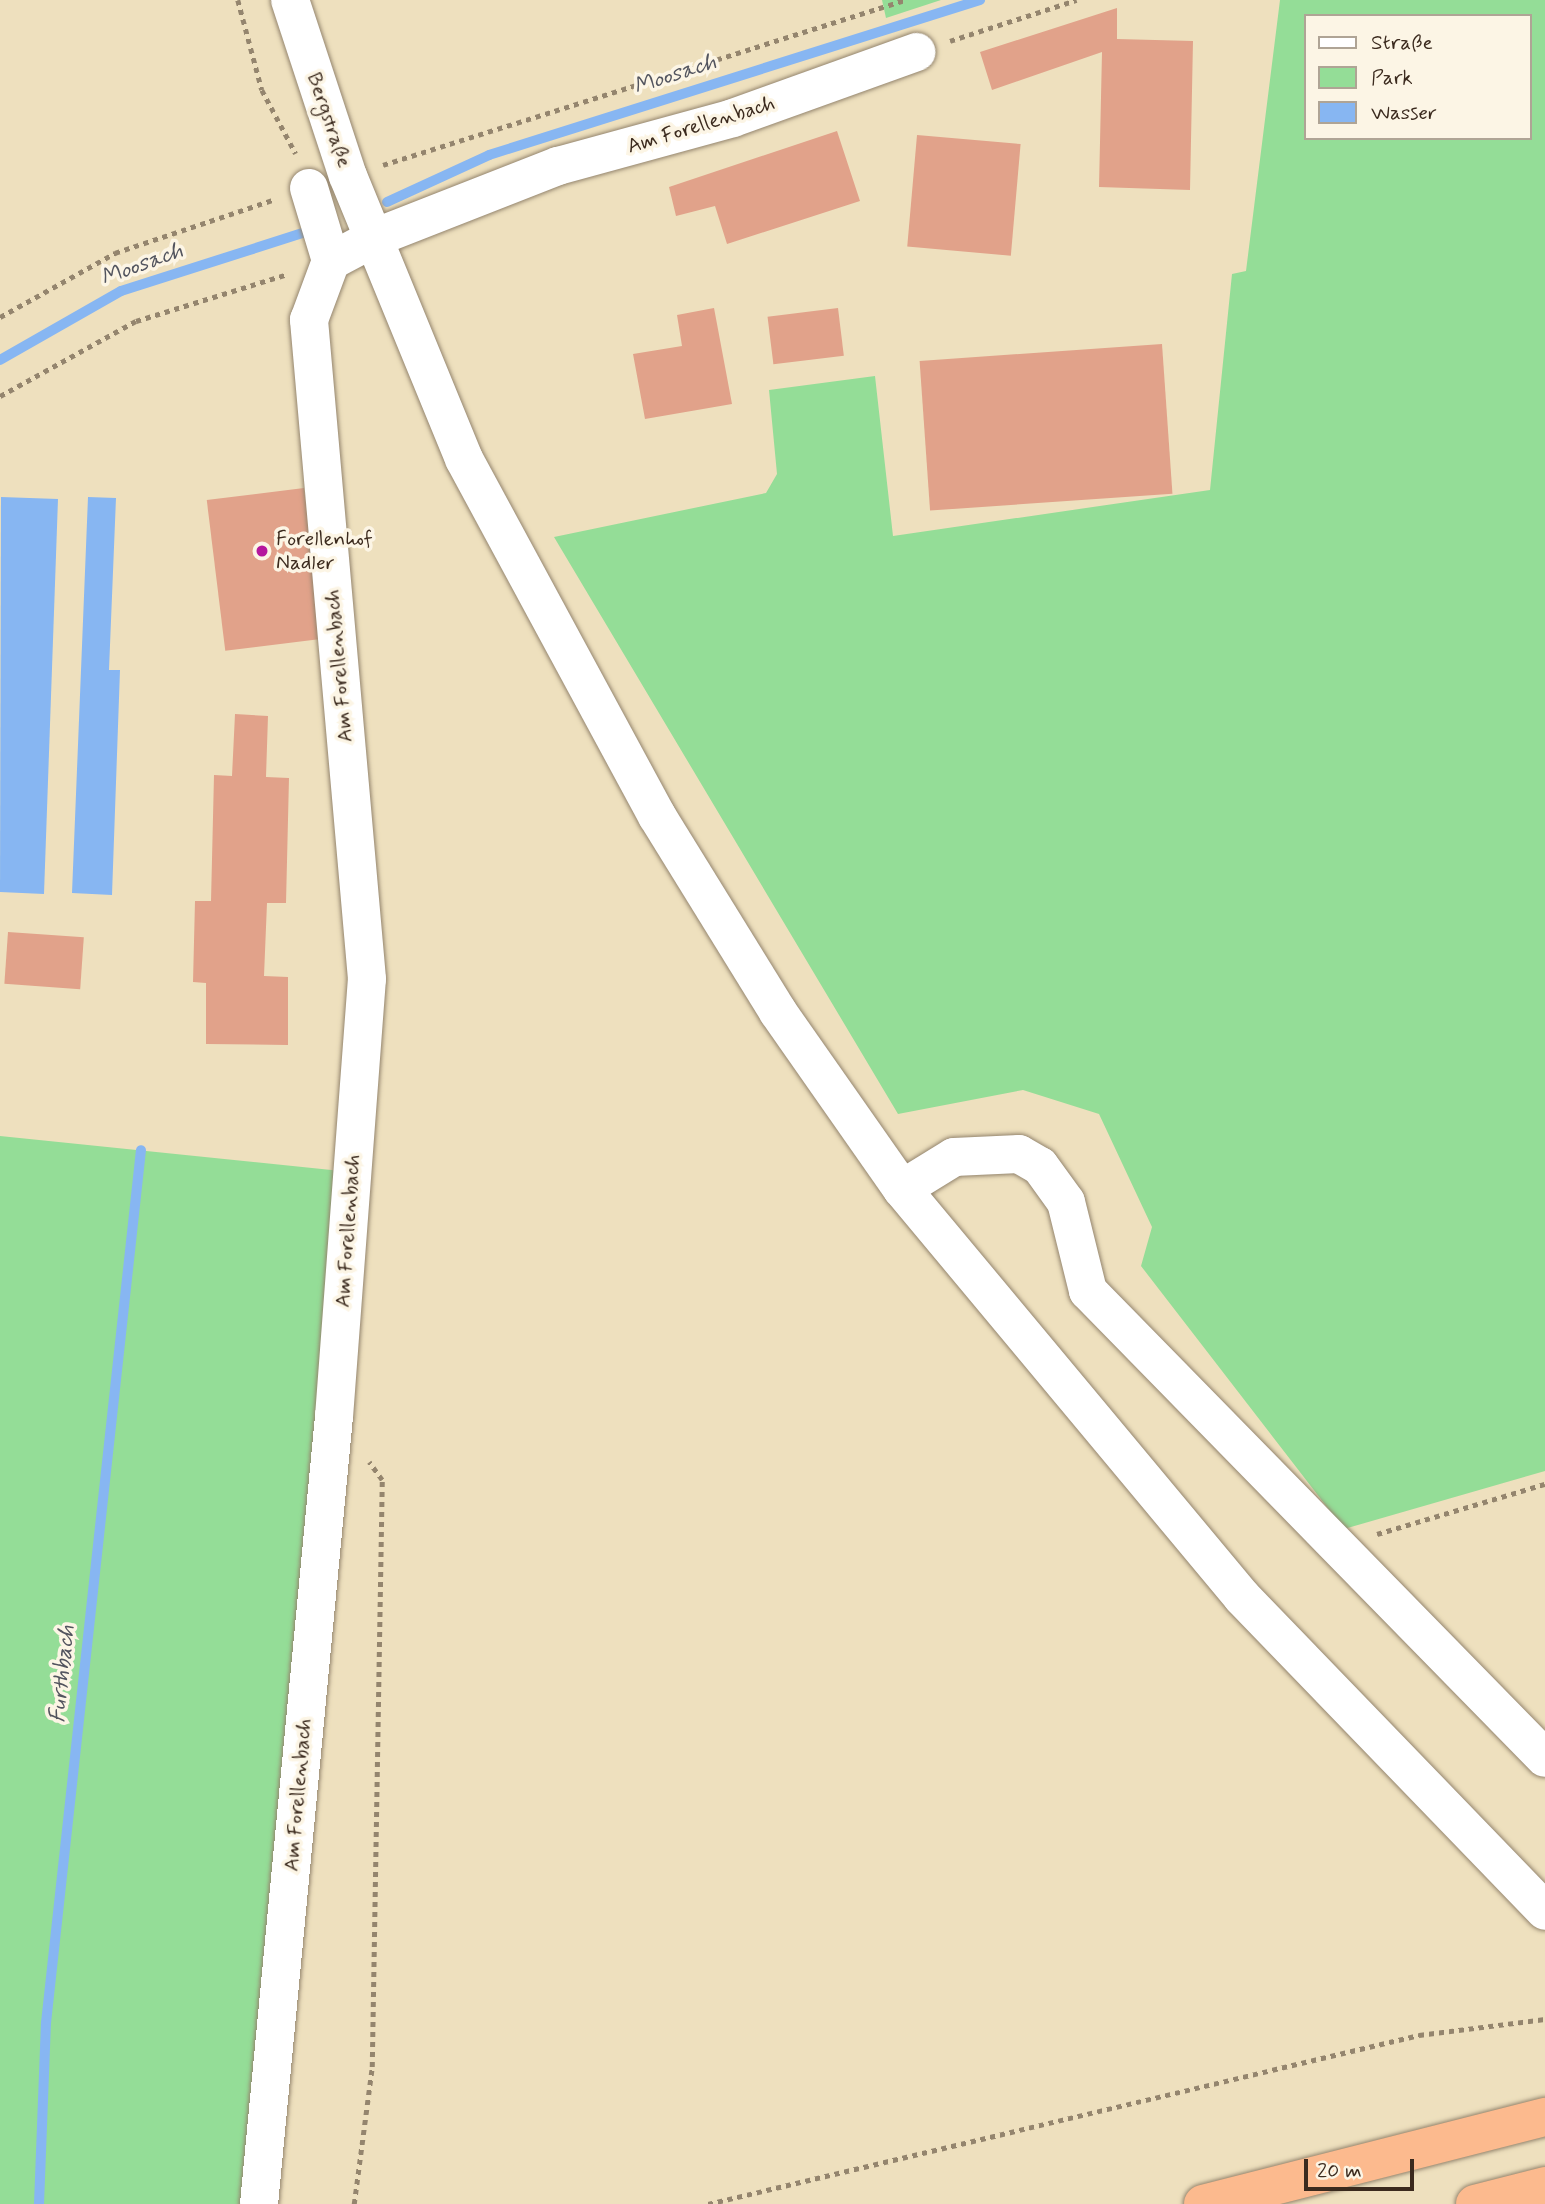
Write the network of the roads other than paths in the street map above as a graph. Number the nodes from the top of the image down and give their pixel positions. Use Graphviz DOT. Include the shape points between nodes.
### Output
graph roads {
  1 [pos="290,0"];
  2 [pos="916,52"];
  3 [pos="309,188"];
  4 [pos="374,238"];
  5 [pos="331,261"];
  6 [pos="902,1189"];
  7 [pos="1545,1758"];
  8 [pos="1545,1911"];
  9 [pos="1545,2118"];
  10 [pos="1545,2186"];
  11 [pos="259,2204"];
  12 [pos="1203,2204"];
  13 [pos="1475,2204"];
  1 -- 4 [label="street, Bergstraße" via="348,176"];
  2 -- 4 [label="street, Am Forellenbach" via="733,118 558,166"];
  3 -- 5 [label="street"];
  4 -- 5 [label="street, Am Forellenbach"];
  4 -- 6 [label="street, Bergstraße" via="464,459 553,632 778,1012"];
  5 -- 11 [label="street, Am Forellenbach" via="309,320 367,979 334,1417"];
  6 -- 7 [label="street" via="954,1157 1019,1154 1040,1166 1066,1202 1088,1291 1333,1547"];
  6 -- 8 [label="street, Bergstraße" via="1242,1597"];
  9 -- 12 [label="highway"];
  10 -- 13 [label="highway"];
}
